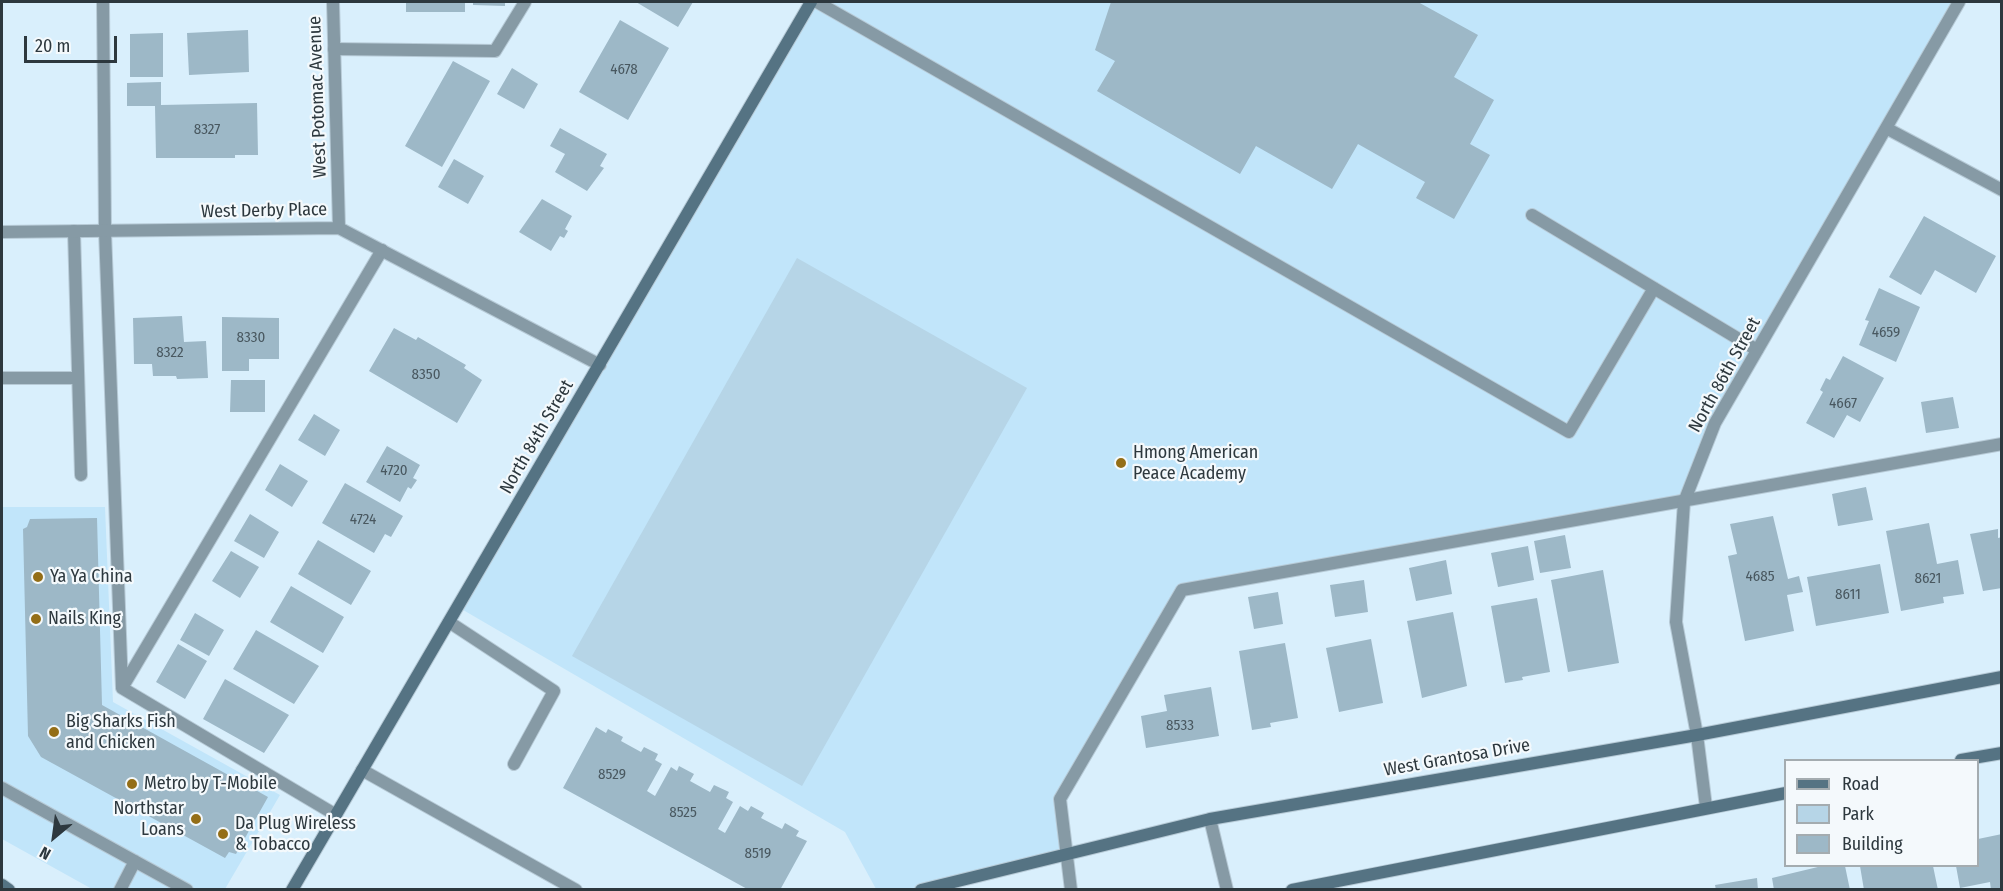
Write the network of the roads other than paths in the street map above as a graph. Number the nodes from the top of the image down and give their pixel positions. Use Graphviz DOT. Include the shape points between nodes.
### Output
graph roads {
  1 [pos="103,2"];
  2 [pos="333,2"];
  3 [pos="525,2"];
  4 [pos="811,2"];
  5 [pos="817,2"];
  6 [pos="1959,2"];
  7 [pos="334,49"];
  8 [pos="1886,128"];
  9 [pos="2001,190"];
  10 [pos="1532,215"];
  11 [pos="339,228"];
  12 [pos="74,231"];
  13 [pos="105,231"];
  14 [pos="2,232"];
  15 [pos="382,250"];
  16 [pos="1654,288"];
  17 [pos="1757,350"];
  18 [pos="600,365"];
  19 [pos="2,378"];
  20 [pos="77,378"];
  21 [pos="2001,444"];
  22 [pos="81,475"];
  23 [pos="1684,502"];
  24 [pos="449,622"];
  25 [pos="2001,677"];
  26 [pos="122,688"];
  27 [pos="1697,735"];
  28 [pos="2001,753"];
  29 [pos="1967,759"];
  30 [pos="514,764"];
  31 [pos="362,770"];
  32 [pos="2,788"];
  33 [pos="1784,793"];
  34 [pos="1706,807"];
  35 [pos="336,815"];
  36 [pos="1210,819"];
  37 [pos="1065,852"];
  38 [pos="135,861"];
  39 [pos="2,885"];
  40 [pos="9,890"];
  41 [pos="120,890"];
  42 [pos="187,890"];
  43 [pos="292,890"];
  44 [pos="576,890"];
  45 [pos="921,890"];
  46 [pos="1071,890"];
  47 [pos="1227,890"];
  48 [pos="1292,890"];
  1 -- 13 [label="street"];
  2 -- 7 [label="street, West Potomac Avenue"];
  3 -- 7 [label="street" via="495,51"];
  4 -- 18 [label="street, North 84th Street"];
  5 -- 16 [label="street" via="1569,432"];
  6 -- 8 [label="street, North 86th Street"];
  7 -- 11 [label="street, West Potomac Avenue"];
  8 -- 9 [label="street"];
  8 -- 17 [label="street, North 86th Street"];
  10 -- 16 [label="street"];
  11 -- 13 [label="street, West Derby Place"];
  11 -- 15 [label="street, West Derby Place"];
  12 -- 13 [label="street, West Derby Place"];
  12 -- 14 [label="street, West Derby Place"];
  12 -- 20 [label="street"];
  13 -- 26 [label="street"];
  15 -- 18 [label="street, West Derby Place"];
  15 -- 26 [label="street"];
  16 -- 17 [label="street"];
  17 -- 23 [label="street, North 86th Street" via="1715,423"];
  18 -- 24 [label="street, North 84th Street"];
  19 -- 20 [label="street"];
  20 -- 22 [label="street"];
  21 -- 23 [label="street"];
  23 -- 27 [label="street, North 86th Street" via="1676,622"];
  23 -- 37 [label="street" via="1182,590 1060,799"];
  24 -- 30 [label="street" via="554,691"];
  24 -- 31 [label="street, North 84th Street"];
  25 -- 27 [label="street, West Grantosa Drive"];
  26 -- 35 [label="street"];
  27 -- 34 [label="street, North 86th Street"];
  27 -- 36 [label="street, West Grantosa Drive"];
  28 -- 29 [label="street"];
  31 -- 35 [label="street, North 84th Street"];
  31 -- 44 [label="street"];
  32 -- 38 [label="street"];
  33 -- 34 [label="street"];
  34 -- 48 [label="street"];
  35 -- 43 [label="street, North 84th Street"];
  36 -- 37 [label="street, West Grantosa Drive"];
  36 -- 47 [label="street"];
  37 -- 45 [label="street, West Grantosa Drive"];
  37 -- 46 [label="street"];
  38 -- 41 [label="street"];
  38 -- 42 [label="street"];
  39 -- 40 [label="street"];
}
